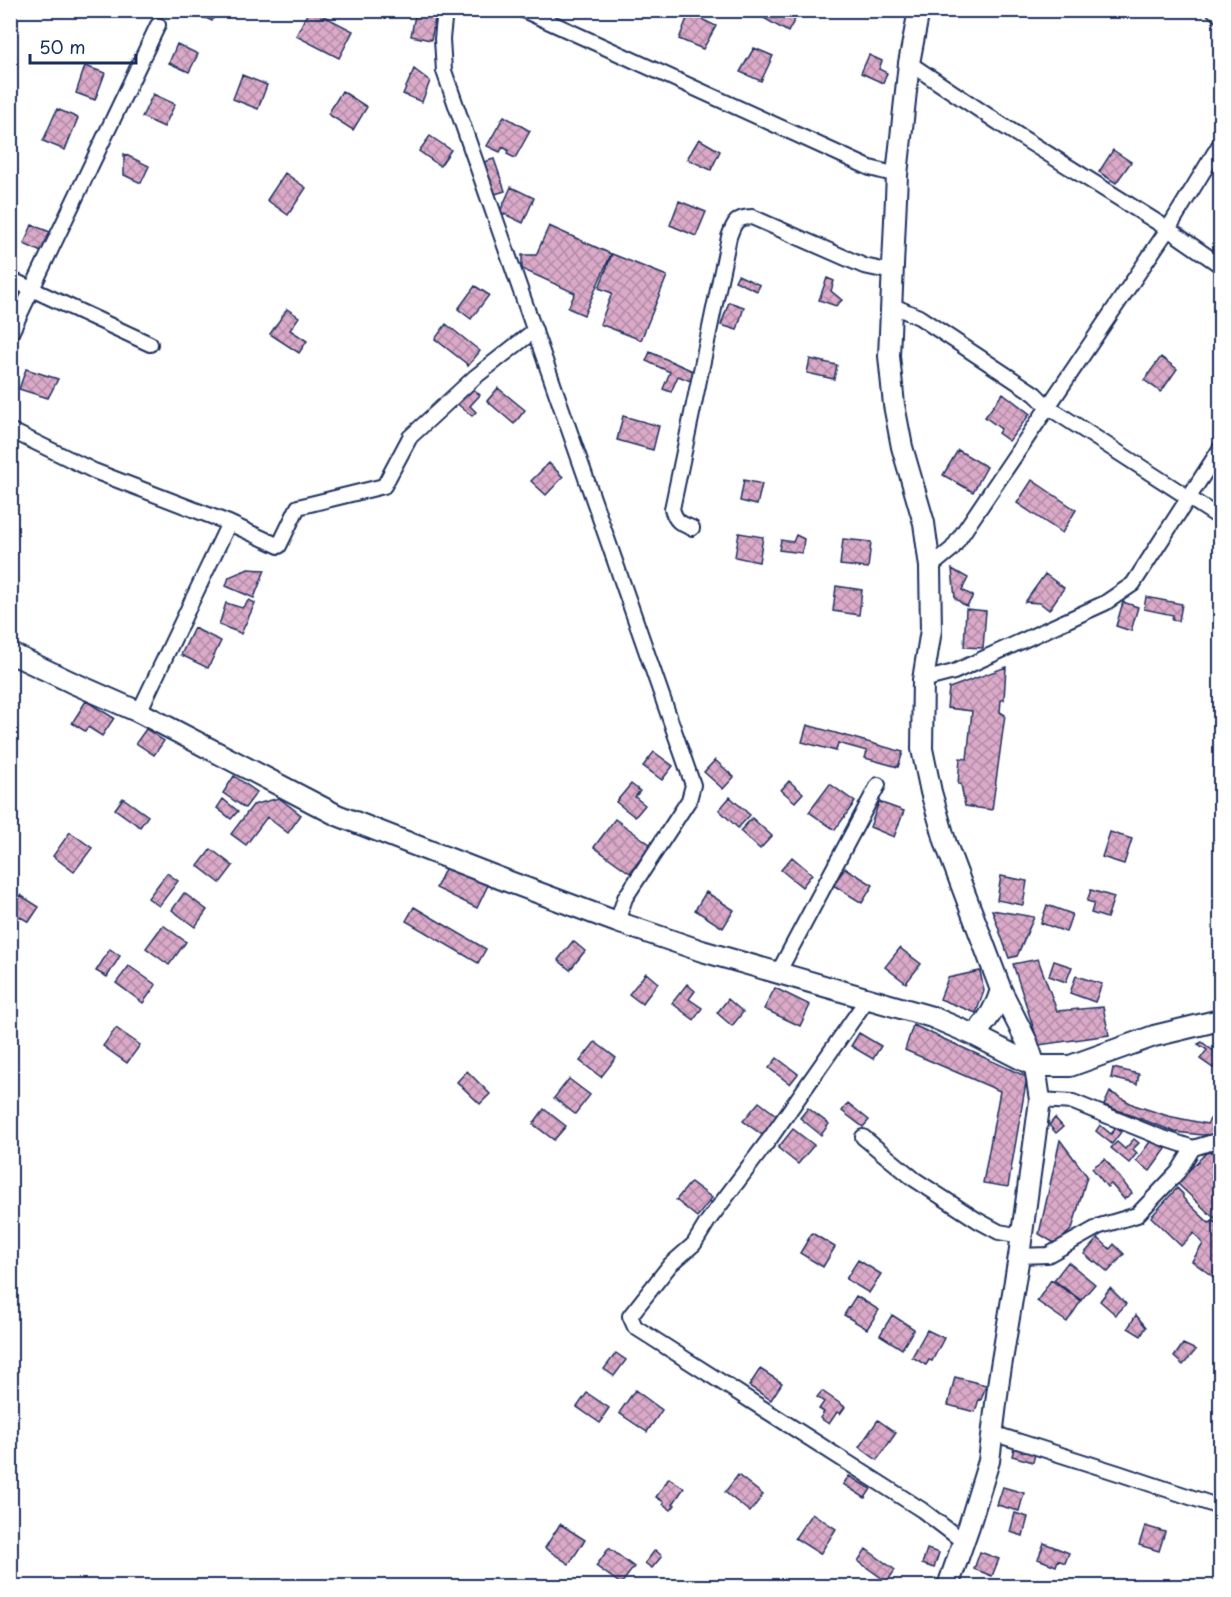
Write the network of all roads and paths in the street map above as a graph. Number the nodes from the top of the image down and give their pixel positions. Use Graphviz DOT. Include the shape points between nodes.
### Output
graph roads {
  1 [pos="445,10"];
  2 [pos="523,10"];
  3 [pos="919,10"];
  4 [pos="1214,10"];
  5 [pos="1221,15"];
  6 [pos="158,25"];
  7 [pos="909,63"];
  8 [pos="1221,144"];
  9 [pos="897,175"];
  10 [pos="1168,229"];
  11 [pos="1221,265"];
  12 [pos="892,272"];
  13 [pos="10,279"];
  14 [pos="31,288"];
  15 [pos="891,305"];
  16 [pos="535,330"];
  17 [pos="10,334"];
  18 [pos="150,344"];
  19 [pos="1048,407"];
  20 [pos="10,430"];
  21 [pos="1221,449"];
  22 [pos="1189,497"];
  23 [pos="1221,518"];
  24 [pos="229,523"];
  25 [pos="692,528"];
  26 [pos="930,567"];
  27 [pos="10,653"];
  28 [pos="923,680"];
  29 [pos="139,712"];
  30 [pos="878,785"];
  31 [pos="617,922"];
  32 [pos="778,973"];
  33 [pos="1001,990"];
  34 [pos="868,998"];
  35 [pos="1221,1020"];
  36 [pos="974,1035"];
  37 [pos="1035,1066"];
  38 [pos="1040,1100"];
  39 [pos="863,1137"];
  40 [pos="1221,1140"];
  41 [pos="1193,1148"];
  42 [pos="1022,1236"];
  43 [pos="1019,1256"];
  44 [pos="992,1433"];
  45 [pos="1221,1508"];
  46 [pos="964,1542"];
  47 [pos="948,1587"];
  1 -- 16 [label="street" via="444,71"];
  2 -- 9 [label="street" via="870,168"];
  3 -- 7 [label="street"];
  4 -- 5 [label="street"];
  6 -- 14 [label="street"];
  7 -- 9 [label="street"];
  7 -- 10 [label="street"];
  8 -- 10 [label="street"];
  9 -- 12 [label="street"];
  10 -- 11 [label="street"];
  10 -- 19 [label="street"];
  12 -- 15 [label="street"];
  12 -- 25 [label="street" via="864,266 752,218 743,217 734,224 672,509 680,523"];
  13 -- 14 [label="street"];
  14 -- 17 [label="street"];
  14 -- 18 [label="street"];
  15 -- 19 [label="street" via="919,317 1035,394"];
  15 -- 26 [label="street" via="889,356 894,405 924,523"];
  16 -- 24 [label="street" via="475,377 410,437 384,486 298,507 279,546"];
  16 -- 31 [label="street" via="693,785 689,800 625,898"];
  19 -- 22 [label="street"];
  19 -- 26 [label="street" via="952,549"];
  20 -- 24 [label="street" via="94,471"];
  21 -- 22 [label="street"];
  22 -- 23 [label="street"];
  22 -- 28 [label="street" via="1133,584 1105,603 976,662"];
  24 -- 29 [label="street"];
  26 -- 28 [label="street" via="931,630"];
  27 -- 29 [label="street"];
  28 -- 33 [label="street" via="922,748 931,792 945,844"];
  29 -- 31 [label="street" via="338,815"];
  30 -- 32 [label="street"];
  31 -- 32 [label="street"];
  32 -- 34 [label="street"];
  33 -- 36 [label="street" via="988,1019"];
  33 -- 37 [label="street"];
  34 -- 36 [label="street" via="932,1017"];
  34 -- 46 [label="street" via="694,1244 670,1265 630,1316 635,1327 922,1510"];
  35 -- 37 [label="street" via="1154,1036 1070,1066"];
  36 -- 37 [label="street"];
  37 -- 38 [label="street"];
  38 -- 41 [label="street" via="1073,1102"];
  38 -- 42 [label="street"];
  39 -- 42 [label="street" via="914,1179 977,1220 999,1232"];
  40 -- 41 [label="street"];
  41 -- 43 [label="street" via="1178,1172 1137,1215 1100,1226 1048,1255"];
  42 -- 43 [label="street"];
  43 -- 44 [label="street"];
  44 -- 45 [label="street"];
  44 -- 46 [label="street" via="989,1461"];
  46 -- 47 [label="street"];
}
